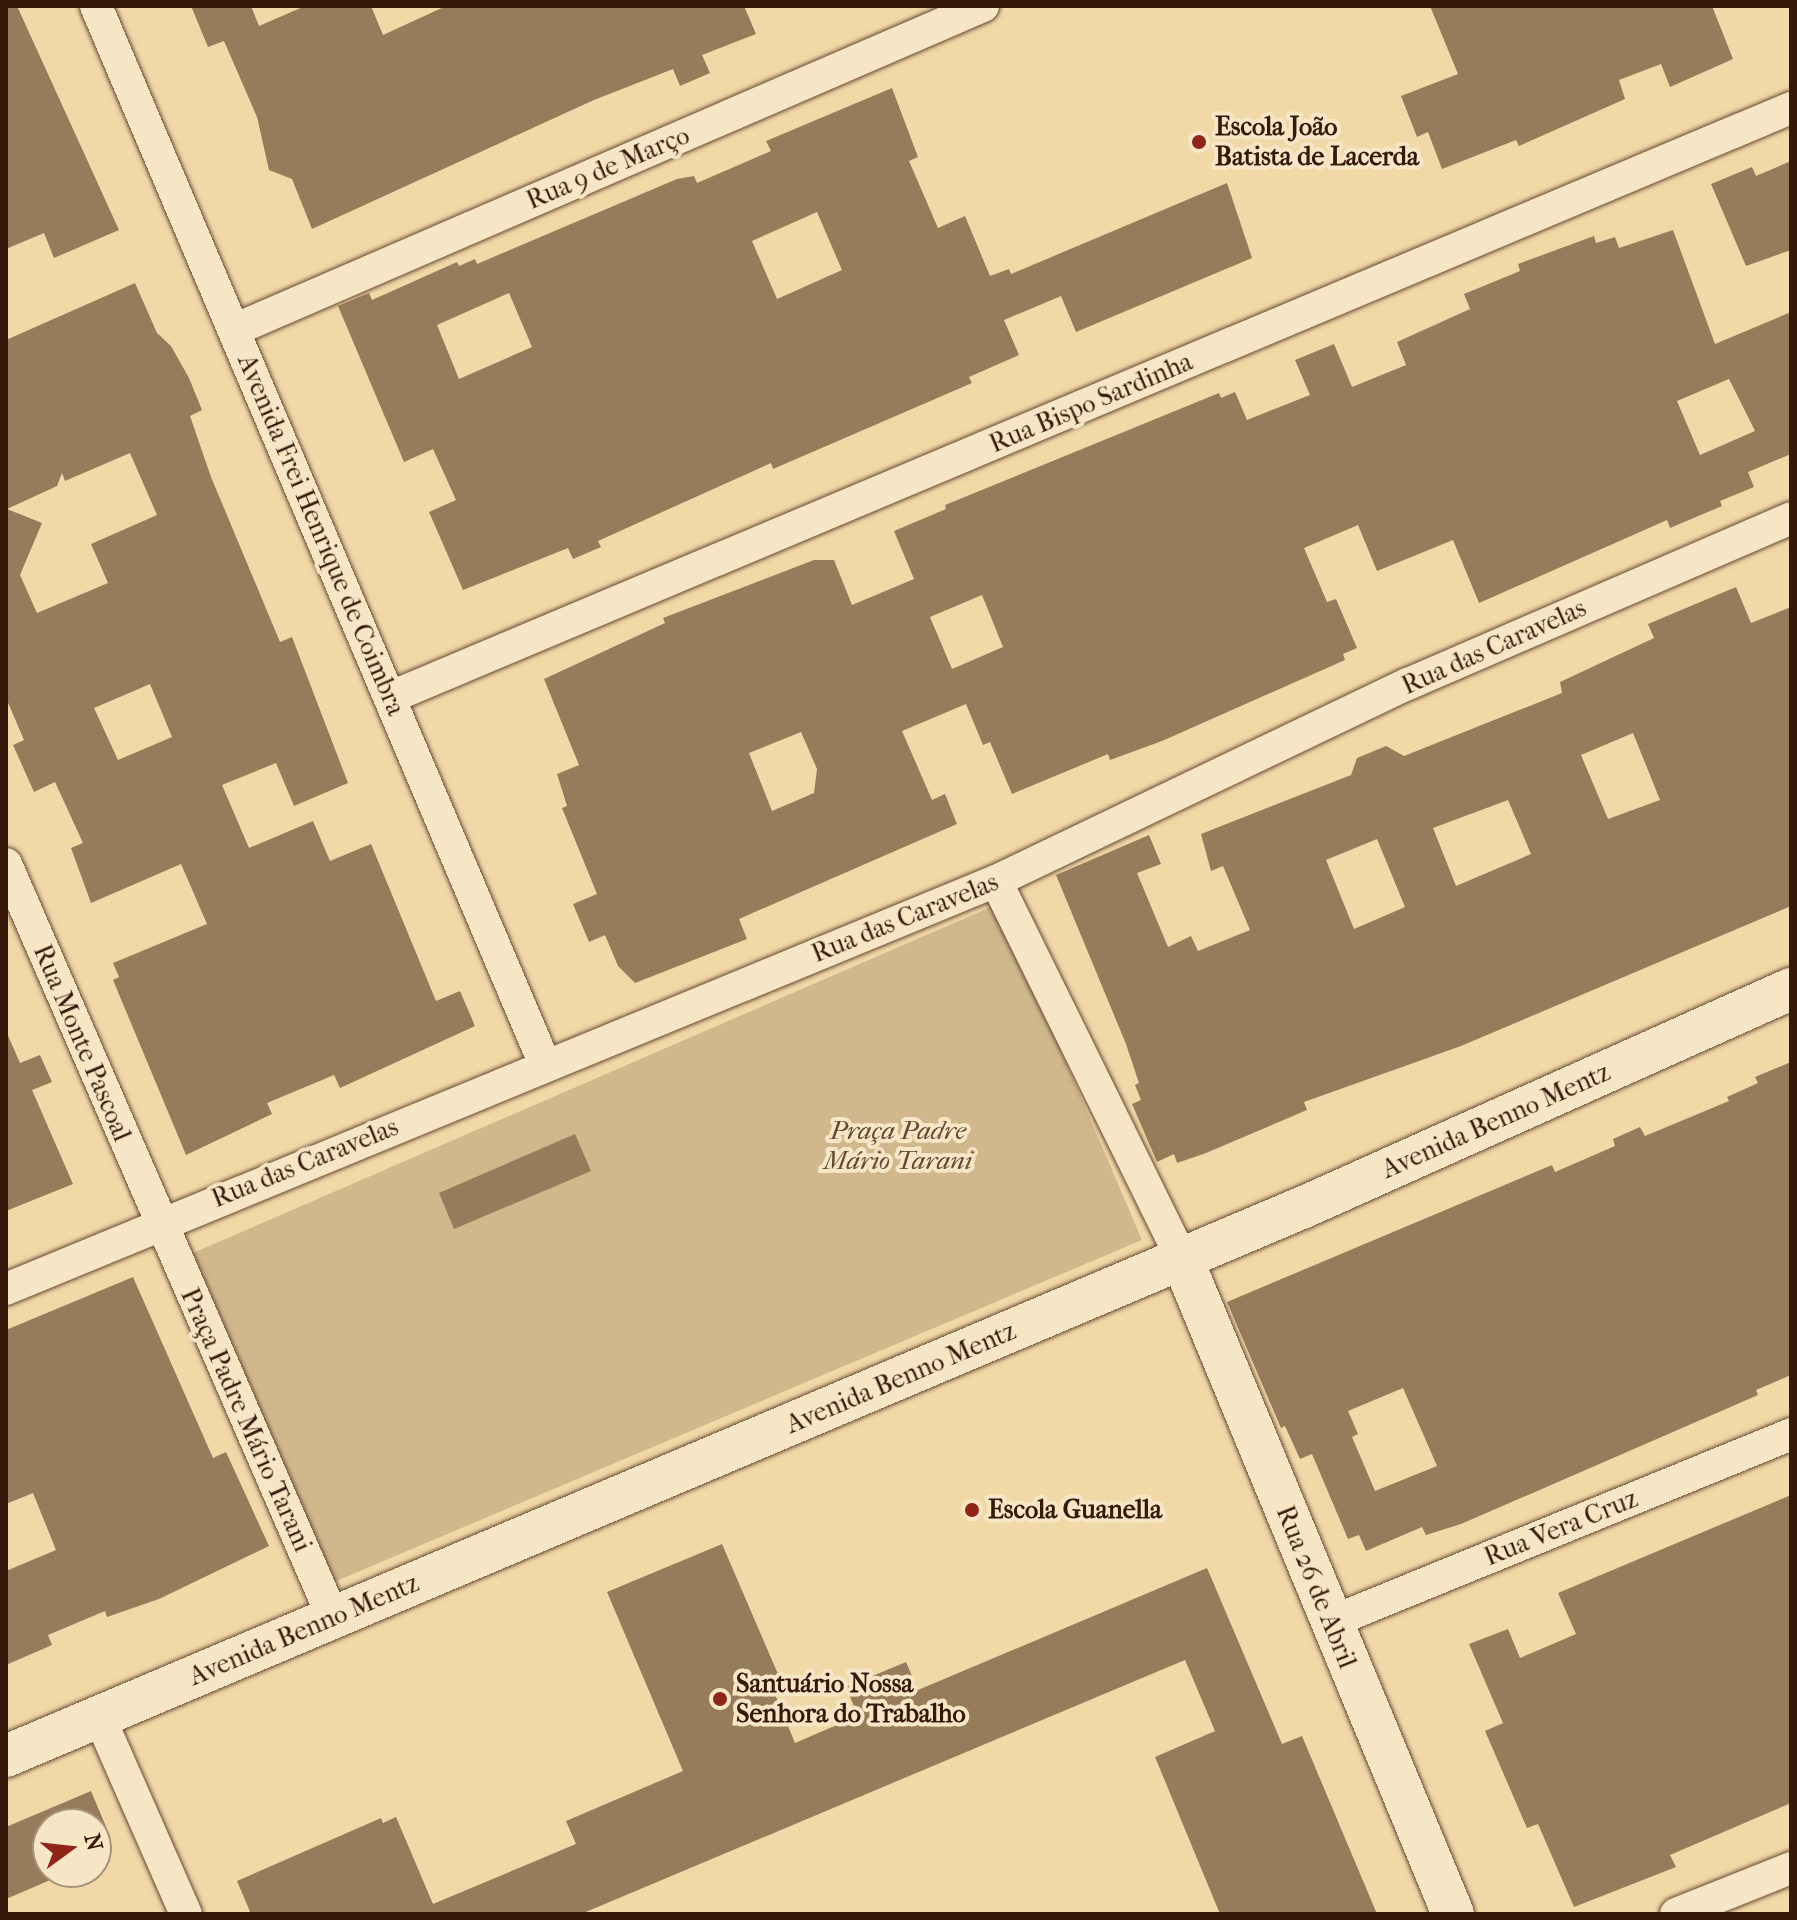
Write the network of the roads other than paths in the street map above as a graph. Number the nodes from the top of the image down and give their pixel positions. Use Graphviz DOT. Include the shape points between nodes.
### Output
graph roads {
  1 [pos="96,6"];
  2 [pos="983,6"];
  3 [pos="1791,108"];
  4 [pos="234,330"];
  5 [pos="1791,518"];
  6 [pos="391,697"];
  7 [pos="6,864"];
  8 [pos="996,881"];
  9 [pos="1791,989"];
  10 [pos="545,1065"];
  11 [pos="159,1222"];
  12 [pos="1182,1259"];
  13 [pos="6,1289"];
  14 [pos="1791,1434"];
  15 [pos="333,1618"];
  16 [pos="1331,1622"];
  17 [pos="99,1716"];
  18 [pos="6,1756"];
  19 [pos="1791,1868"];
  20 [pos="186,1914"];
  21 [pos="1453,1914"];
  22 [pos="1676,1914"];
  1 -- 4 [label="street, Avenida Frei Henrique de Coimbra"];
  2 -- 4 [label="street, Rua 9 de Março"];
  3 -- 6 [label="street, Rua Bispo Sardinha"];
  4 -- 6 [label="street, Avenida Frei Henrique de Coimbra"];
  5 -- 8 [label="street, Rua das Caravelas" via="1408,684"];
  6 -- 10 [label="street, Avenida Frei Henrique de Coimbra"];
  7 -- 11 [label="street, Rua Monte Pascoal"];
  8 -- 10 [label="street, Rua das Caravelas"];
  8 -- 12 [label="street"];
  9 -- 12 [label="street, Avenida Benno Mentz"];
  10 -- 11 [label="street, Rua das Caravelas"];
  11 -- 13 [label="street, Rua das Caravelas"];
  11 -- 15 [label="street, Praça Padre Mário Tarani"];
  12 -- 15 [label="street, Avenida Benno Mentz"];
  12 -- 16 [label="street, Rua 26 de Abril"];
  14 -- 16 [label="street, Rua Vera Cruz"];
  15 -- 17 [label="street, Avenida Benno Mentz"];
  16 -- 21 [label="street, Rua 26 de Abril"];
  17 -- 18 [label="street, Avenida Benno Mentz"];
  17 -- 20 [label="street"];
  19 -- 22 [label="street"];
}
